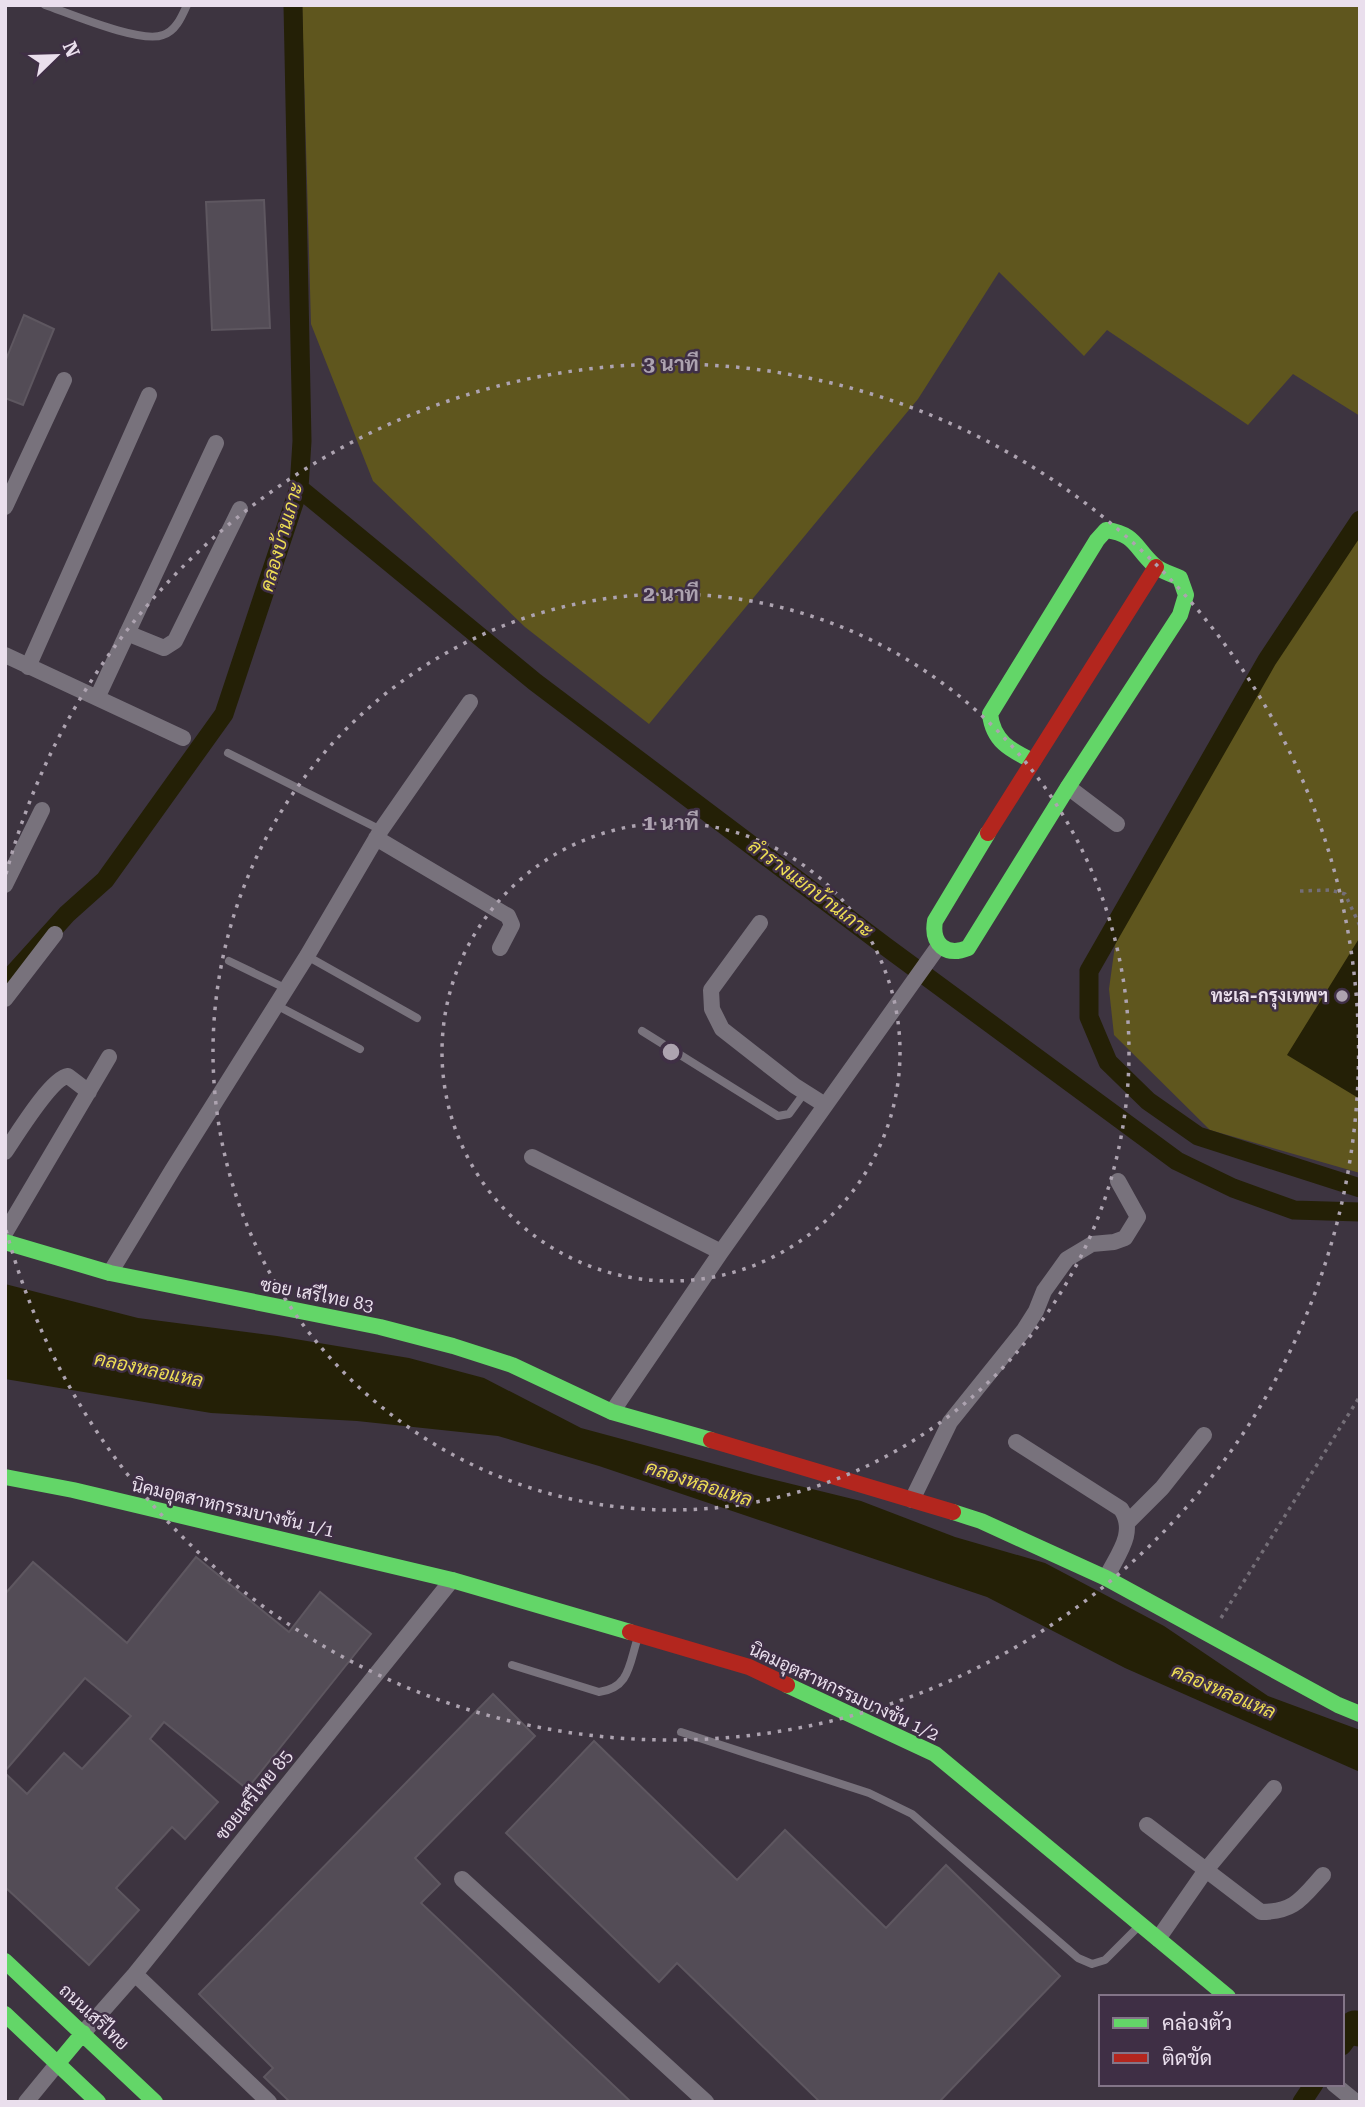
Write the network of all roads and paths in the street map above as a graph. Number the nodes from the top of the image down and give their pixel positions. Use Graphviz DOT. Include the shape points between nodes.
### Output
graph roads {
  1 [pos="45,5"];
  2 [pos="187,5"];
  3 [pos="64,380"];
  4 [pos="149,395"];
  5 [pos="216,443"];
  6 [pos="5,507"];
  7 [pos="240,509"];
  8 [pos="1156,567"];
  9 [pos="127,633"];
  10 [pos="5,655"];
  11 [pos="28,667"];
  12 [pos="97,698"];
  13 [pos="470,702"];
  14 [pos="183,738"];
  15 [pos="228,753"];
  16 [pos="1033,761"];
  17 [pos="1068,787"];
  18 [pos="42,810"];
  19 [pos="1117,824"];
  20 [pos="378,834"];
  21 [pos="7,875"];
  22 [pos="1300,891"];
  23 [pos="760,923"];
  24 [pos="1360,926"];
  25 [pos="55,934"];
  26 [pos="938,947"];
  27 [pos="500,948"];
  28 [pos="307,956"];
  29 [pos="229,961"];
  30 [pos="286,989"];
  31 [pos="5,999"];
  32 [pos="276,1005"];
  33 [pos="417,1018"];
  34 [pos="642,1031"];
  35 [pos="360,1049"];
  36 [pos="108,1057"];
  37 [pos="89,1092"];
  38 [pos="805,1092"];
  39 [pos="825,1105"];
  40 [pos="5,1152"];
  41 [pos="533,1157"];
  42 [pos="1118,1181"];
  43 [pos="5,1233"];
  44 [pos="5,1242"];
  45 [pos="721,1252"];
  46 [pos="110,1273"];
  47 [pos="1360,1396"];
  48 [pos="612,1412"];
  49 [pos="1204,1435"];
  50 [pos="1016,1442"];
  51 [pos="5,1477"];
  52 [pos="912,1500"];
  53 [pos="1129,1521"];
  54 [pos="1106,1578"];
  55 [pos="452,1580"];
  56 [pos="639,1635"];
  57 [pos="1210,1635"];
  58 [pos="512,1665"];
  59 [pos="1360,1714"];
  60 [pos="681,1732"];
  61 [pos="1274,1788"];
  62 [pos="1147,1825"];
  63 [pos="1206,1870"];
  64 [pos="1323,1875"];
  65 [pos="462,1879"];
  66 [pos="1142,1923"];
  67 [pos="1158,1939"];
  68 [pos="5,1961"];
  69 [pos="135,1974"];
  70 [pos="1226,1995"];
  71 [pos="5,2014"];
  72 [pos="83,2033"];
  73 [pos="58,2063"];
  74 [pos="1336,2086"];
  75 [pos="26,2102"];
  76 [pos="98,2102"];
  77 [pos="155,2102"];
  78 [pos="269,2102"];
  79 [pos="706,2102"];
  80 [pos="1356,2102"];
  1 -- 2 [label="lane" via="142,37 171,31"];
  3 -- 6 [label="street"];
  4 -- 11 [label="street"];
  5 -- 9 [label="street"];
  7 -- 9 [label="street" via="175,641 164,648"];
  8 -- 16 [label="street"];
  8 -- 16 [label="street" via="1140,545 1120,531 1106,530 1097,541 990,714 995,737"];
  8 -- 17 [label="street" via="1180,578 1186,595 1180,615"];
  9 -- 12 [label="street"];
  10 -- 11 [label="street"];
  11 -- 12 [label="street"];
  12 -- 14 [label="street"];
  13 -- 20 [label="street"];
  15 -- 20 [label="lane"];
  16 -- 26 [label="street" via="943,905 935,923"];
  17 -- 19 [label="street"];
  17 -- 26 [label="street" via="968,948 947,953"];
  18 -- 21 [label="street"];
  20 -- 27 [label="street" via="508,916 512,925"];
  20 -- 28 [label="street"];
  22 -- 24 [label="path" via="1345,894"];
  23 -- 38 [label="street" via="711,990 712,1009 722,1029"];
  25 -- 31 [label="street"];
  26 -- 39 [label="street"];
  28 -- 30 [label="street"];
  28 -- 33 [label="lane"];
  29 -- 30 [label="lane"];
  30 -- 32 [label="street"];
  32 -- 35 [label="lane"];
  32 -- 46 [label="street"];
  34 -- 38 [label="lane" via="778,1115 789,1114"];
  36 -- 37 [label="street"];
  37 -- 40 [label="street" via="68,1076 56,1080"];
  37 -- 43 [label="street"];
  38 -- 39 [label="street"];
  39 -- 45 [label="street"];
  41 -- 45 [label="street"];
  42 -- 52 [label="street" via="1138,1217 1134,1228 1125,1238 1092,1244 1067,1259 1024,1330 950,1422"];
  44 -- 46 [label="street, ซอย เสรีไทย 83"];
  45 -- 48 [label="street"];
  46 -- 48 [label="street, ซอย เสรีไทย 83" via="453,1346 512,1365"];
  47 -- 57 [label="path"];
  48 -- 52 [label="street, ซอย เสรีไทย 83"];
  49 -- 53 [label="street"];
  50 -- 53 [label="street" via="1121,1509"];
  51 -- 55 [label="street, นิคมอุตสาหกรรมบางชัน 1/1"];
  52 -- 54 [label="street, ซอย เสรีไทย 83" via="981,1521"];
  53 -- 54 [label="street" via="1128,1534"];
  54 -- 57 [label="street, ซอย เสรีไทย 83"];
  55 -- 56 [label="street, นิคมอุตสาหกรรมบางชัน 1/2"];
  55 -- 69 [label="street, ซอยเสรีไทย 85"];
  56 -- 58 [label="lane" via="622,1684 611,1690 599,1692"];
  56 -- 66 [label="street, นิคมอุตสาหกรรมบางชัน 1/2" via="749,1667 935,1754"];
  57 -- 59 [label="street, ซอย เสรีไทย 83"];
  60 -- 66 [label="lane" via="869,1793 912,1814 1078,1958 1092,1964 1105,1960"];
  61 -- 63 [label="street"];
  62 -- 63 [label="street"];
  63 -- 64 [label="street" via="1261,1912 1294,1906"];
  63 -- 67 [label="street"];
  65 -- 79 [label="street"];
  66 -- 67 [label="street, นิคมอุตสาหกรรมบางชัน 1/2"];
  67 -- 70 [label="street, นิคมอุตสาหกรรมบางชัน 1/2"];
  68 -- 72 [label="street, ถนนเสรีไทย"];
  69 -- 72 [label="street, ซอยเสรีไทย 85"];
  69 -- 78 [label="street"];
  71 -- 73 [label="street"];
  72 -- 73 [label="street"];
  72 -- 77 [label="street, ถนนเสรีไทย"];
  73 -- 75 [label="street"];
  73 -- 76 [label="street"];
  74 -- 80 [label="street"];
}
